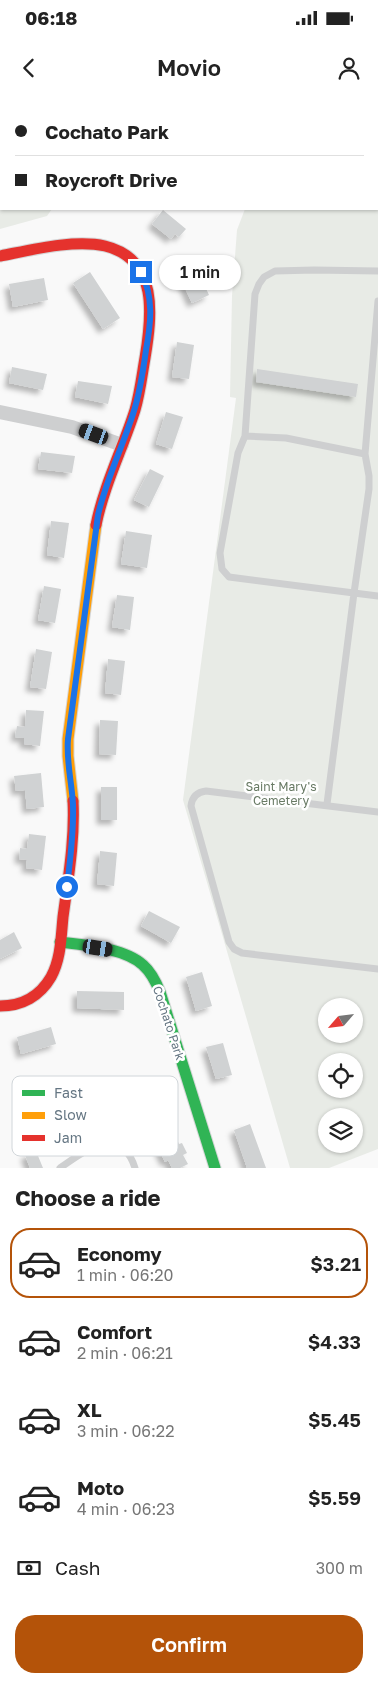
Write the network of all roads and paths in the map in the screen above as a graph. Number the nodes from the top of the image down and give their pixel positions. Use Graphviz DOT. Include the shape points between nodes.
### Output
graph roads {
  1 [pos="0,256"];
  2 [pos="378,271"];
  3 [pos="378,301"];
  4 [pos="0,412"];
  5 [pos="245,436"];
  6 [pos="122,445"];
  7 [pos="365,454"];
  8 [pos="354,593"];
  9 [pos="378,596"];
  10 [pos="327,804"];
  11 [pos="378,812"];
  12 [pos="60,942"];
  13 [pos="378,969"];
  14 [pos="0,1006"];
  15 [pos="77,1156"];
  16 [pos="131,1156"];
  17 [pos="60,1168"];
  18 [pos="135,1168"];
  19 [pos="215,1168"];
  1 -- 6 [label="street" via="96,244 113,248 128,257 146,280 151,313 141,384"];
  2 -- 5 [label="lane" via="275,271 264,277 255,294"];
  3 -- 7 [label="lane"];
  4 -- 6 [label="street" via="72,427"];
  5 -- 7 [label="lane" via="286,438"];
  5 -- 8 [label="lane" via="238,453 220,553 222,569 229,577"];
  6 -- 12 [label="street" via="105,489 95,529 69,729 72,836"];
  7 -- 8 [label="lane" via="369,489"];
  8 -- 9 [label="lane"];
  8 -- 10 [label="lane"];
  10 -- 11 [label="lane"];
  10 -- 13 [label="lane" via="206,791 194,797 191,806 229,942 234,950"];
  12 -- 14 [label="street" via="54,970 40,991 18,1004"];
  12 -- 19 [label="street, Cochato Park" via="126,953 152,975"];
  15 -- 17 [label="lane"];
  16 -- 18 [label="lane"];
}
